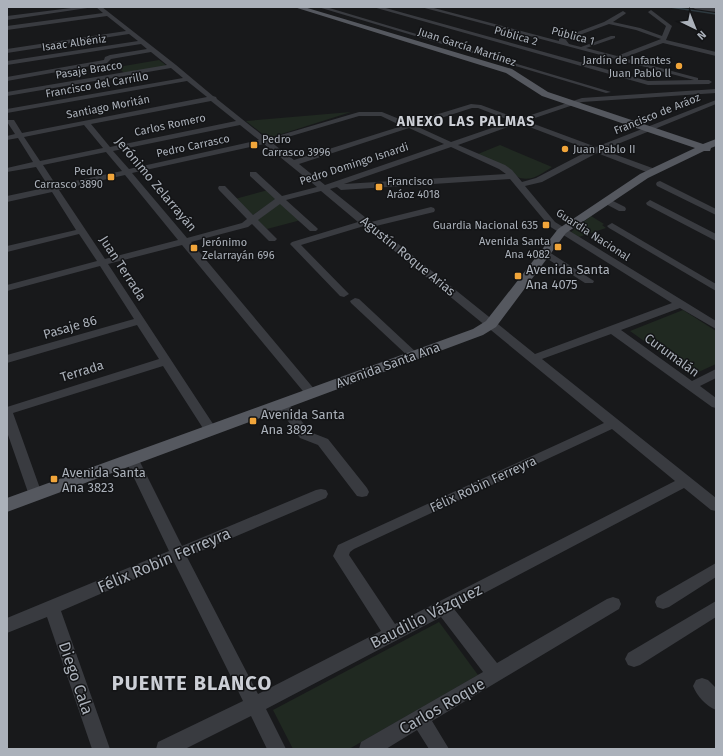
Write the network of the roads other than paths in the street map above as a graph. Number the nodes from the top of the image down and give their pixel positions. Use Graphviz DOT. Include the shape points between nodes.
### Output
graph roads {
  1 [pos="44,7"];
  2 [pos="91,7"];
  3 [pos="99,7"];
  4 [pos="297,7"];
  5 [pos="306,7"];
  6 [pos="321,7"];
  7 [pos="376,7"];
  8 [pos="424,7"];
  9 [pos="695,7"];
  10 [pos="716,10"];
  11 [pos="49,12"];
  12 [pos="651,12"];
  13 [pos="623,13"];
  14 [pos="108,14"];
  15 [pos="7,18"];
  16 [pos="481,22"];
  17 [pos="607,22"];
  18 [pos="7,28"];
  19 [pos="455,29"];
  20 [pos="131,32"];
  21 [pos="614,37"];
  22 [pos="426,38"];
  23 [pos="664,39"];
  24 [pos="144,42"];
  25 [pos="569,45"];
  26 [pos="584,47"];
  27 [pos="7,50"];
  28 [pos="153,50"];
  29 [pos="543,54"];
  30 [pos="716,54"];
  31 [pos="620,57"];
  32 [pos="528,59"];
  33 [pos="521,61"];
  34 [pos="7,63"];
  35 [pos="513,64"];
  36 [pos="174,66"];
  37 [pos="115,68"];
  38 [pos="597,69"];
  39 [pos="582,74"];
  40 [pos="575,77"];
  41 [pos="7,79"];
  42 [pos="190,79"];
  43 [pos="567,80"];
  44 [pos="714,83"];
  45 [pos="716,91"];
  46 [pos="608,92"];
  47 [pos="7,94"];
  48 [pos="214,98"];
  49 [pos="574,102"];
  50 [pos="716,102"];
  51 [pos="7,111"];
  52 [pos="382,114"];
  53 [pos="520,121"];
  54 [pos="11,122"];
  55 [pos="86,122"];
  56 [pos="243,122"];
  57 [pos="410,126"];
  58 [pos="650,128"];
  59 [pos="20,135"];
  60 [pos="7,138"];
  61 [pos="267,141"];
  62 [pos="452,144"];
  63 [pos="712,147"];
  64 [pos="108,149"];
  65 [pos="597,150"];
  66 [pos="294,163"];
  67 [pos="38,164"];
  68 [pos="7,170"];
  69 [pos="127,172"];
  70 [pos="652,172"];
  71 [pos="253,174"];
  72 [pos="512,176"];
  73 [pos="660,184"];
  74 [pos="520,185"];
  75 [pos="54,188"];
  76 [pos="222,188"];
  77 [pos="325,188"];
  78 [pos="7,199"];
  79 [pos="281,199"];
  80 [pos="607,201"];
  81 [pos="650,203"];
  82 [pos="622,209"];
  83 [pos="431,210"];
  84 [pos="716,212"];
  85 [pos="253,220"];
  86 [pos="369,224"];
  87 [pos="612,226"];
  88 [pos="313,229"];
  89 [pos="82,231"];
  90 [pos="562,231"];
  91 [pos="272,238"];
  92 [pos="716,238"];
  93 [pos="184,240"];
  94 [pos="7,249"];
  95 [pos="546,254"];
  96 [pos="102,262"];
  97 [pos="589,281"];
  98 [pos="7,288"];
  99 [pos="716,288"];
  100 [pos="344,294"];
  101 [pos="355,301"];
  102 [pos="681,304"];
  103 [pos="140,321"];
  104 [pos="491,324"];
  105 [pos="716,326"];
  106 [pos="612,329"];
  107 [pos="414,356"];
  108 [pos="534,358"];
  109 [pos="7,359"];
  110 [pos="166,361"];
  111 [pos="716,374"];
  112 [pos="691,386"];
  113 [pos="311,393"];
  114 [pos="282,404"];
  115 [pos="716,404"];
  116 [pos="7,412"];
  117 [pos="615,423"];
  118 [pos="211,430"];
  119 [pos="132,459"];
  120 [pos="686,481"];
  121 [pos="362,492"];
  122 [pos="35,494"];
  123 [pos="321,494"];
  124 [pos="7,505"];
  125 [pos="716,506"];
  126 [pos="178,554"];
  127 [pos="716,569"];
  128 [pos="663,602"];
  129 [pos="613,604"];
  130 [pos="443,607"];
  131 [pos="52,608"];
  132 [pos="716,608"];
  133 [pos="7,626"];
  134 [pos="392,633"];
  135 [pos="634,659"];
  136 [pos="495,674"];
  137 [pos="702,686"];
  138 [pos="716,701"];
  139 [pos="255,705"];
  140 [pos="420,719"];
  141 [pos="101,749"];
  142 [pos="165,749"];
  143 [pos="277,749"];
  144 [pos="368,749"];
  145 [pos="440,749"];
  1 -- 11 [label="street"];
  2 -- 11 [label="street"];
  3 -- 14 [label="street, Agustín Roque Arias"];
  4 -- 49 [label="main road, Juan García Martínez" via="509,71 539,91"];
  5 -- 49 [label="main road, Juan García Martínez" via="514,70 544,90"];
  6 -- 22 [label="street"];
  7 -- 19 [label="street, Pública 2"];
  8 -- 16 [label="street, Pública 1"];
  9 -- 10 [label="street"];
  11 -- 15 [label="street"];
  12 -- 23 [label="street" via="669,26"];
  13 -- 17 [label="street"];
  14 -- 18 [label="street"];
  14 -- 20 [label="street, Agustín Roque Arias"];
  16 -- 19 [label="street"];
  16 -- 25 [label="street, Pública 1"];
  17 -- 23 [label="street" via="638,29"];
  17 -- 26 [label="street" via="561,41"];
  19 -- 22 [label="street"];
  19 -- 29 [label="street, Pública 2"];
  20 -- 24 [label="street, Agustín Roque Arias"];
  20 -- 27 [label="street"];
  21 -- 26 [label="street"];
  22 -- 35 [label="street"];
  23 -- 30 [label="street"];
  23 -- 31 [label="street"];
  24 -- 28 [label="street, Agustín Roque Arias"];
  24 -- 34 [label="street, Isaac Albéniz"];
  25 -- 29 [label="street"];
  25 -- 44 [label="street, Pública 1"];
  26 -- 31 [label="street"];
  28 -- 36 [label="street, Agustín Roque Arias"];
  28 -- 37 [label="street" via="107,58"];
  29 -- 32 [label="street"];
  29 -- 38 [label="street, Pública 2"];
  31 -- 44 [label="street"];
  33 -- 35 [label="street"];
  35 -- 43 [label="street"];
  36 -- 37 [label="street, Pasaje Bracco"];
  36 -- 42 [label="street, Agustín Roque Arias"];
  37 -- 41 [label="street"];
  37 -- 47 [label="street, Pasaje Bracco"];
  38 -- 39 [label="street"];
  38 -- 44 [label="street, Pública 2" via="651,84"];
  40 -- 43 [label="street"];
  42 -- 48 [label="street, Agustín Roque Arias"];
  42 -- 51 [label="street, Francisco del Carrillo"];
  43 -- 46 [label="street"];
  45 -- 49 [label="street, Pedro Domingo Isnardi"];
  48 -- 55 [label="street, Santiago Moritán"];
  48 -- 56 [label="street, Agustín Roque Arias"];
  49 -- 53 [label="street, Pedro Domingo Isnardi"];
  49 -- 58 [label="main road, Juan García Martínez"];
  50 -- 58 [label="street, Francisco de Aráoz"];
  52 -- 57 [label="street, Guardia Nacional"];
  52 -- 61 [label="street, Pedro Carrasco" via="351,115"];
  53 -- 57 [label="street" via="479,106 471,106"];
  53 -- 62 [label="street, Pedro Domingo Isnardi"];
  53 -- 65 [label="street"];
  54 -- 59 [label="street, Juan Terrada"];
  55 -- 59 [label="street, Santiago Moritán"];
  55 -- 64 [label="street, Jerónimo Zelarrayán"];
  56 -- 61 [label="street, Agustín Roque Arias"];
  56 -- 64 [label="street, Carlos Romero"];
  57 -- 62 [label="street, Guardia Nacional"];
  57 -- 66 [label="street"];
  58 -- 63 [label="main road, Juan García Martínez"];
  58 -- 65 [label="street, Francisco de Aráoz"];
  59 -- 60 [label="street, Santiago Moritán"];
  59 -- 67 [label="street, Juan Terrada"];
  61 -- 66 [label="street, Agustín Roque Arias"];
  61 -- 69 [label="street, Pedro Carrasco"];
  62 -- 72 [label="street, Guardia Nacional" via="502,167"];
  62 -- 77 [label="street, Pedro Domingo Isnardi"];
  63 -- 70 [label="main road, Avenida Santa Ana"];
  64 -- 67 [label="street, Carlos Romero"];
  64 -- 69 [label="street, Jerónimo Zelarrayán"];
  65 -- 70 [label="street"];
  65 -- 74 [label="street, Francisco de Aráoz" via="539,180"];
  66 -- 77 [label="street, Agustín Roque Arias"];
  67 -- 68 [label="street, Carlos Romero"];
  67 -- 75 [label="street, Juan Terrada"];
  69 -- 75 [label="street, Pedro Carrasco"];
  69 -- 93 [label="street, Jerónimo Zelarrayán"];
  70 -- 80 [label="main road, Avenida Santa Ana"];
  71 -- 79 [label="street"];
  72 -- 74 [label="street, Guardia Nacional"];
  72 -- 77 [label="street"];
  73 -- 84 [label="street"];
  74 -- 90 [label="street, Guardia Nacional" via="547,220"];
  75 -- 78 [label="street, Pedro Carrasco"];
  75 -- 89 [label="street, Juan Terrada"];
  76 -- 85 [label="street"];
  77 -- 79 [label="street, Pedro Domingo Isnardi"];
  77 -- 86 [label="street, Agustín Roque Arias"];
  79 -- 85 [label="street, Pedro Domingo Isnardi"];
  79 -- 88 [label="street"];
  80 -- 82 [label="street"];
  80 -- 90 [label="main road, Avenida Santa Ana"];
  81 -- 92 [label="street"];
  83 -- 86 [label="street"];
  85 -- 91 [label="street"];
  85 -- 93 [label="street, Pedro Domingo Isnardi" via="245,225"];
  86 -- 100 [label="street" via="295,244"];
  86 -- 104 [label="street, Agustín Roque Arias"];
  87 -- 99 [label="street"];
  89 -- 94 [label="street"];
  89 -- 96 [label="street, Juan Terrada"];
  90 -- 95 [label="main road, Avenida Santa Ana"];
  90 -- 102 [label="street, Guardia Nacional"];
  93 -- 96 [label="street, Pedro Domingo Isnardi"];
  93 -- 113 [label="street, Jerónimo Zelarrayán"];
  95 -- 97 [label="street"];
  95 -- 104 [label="main road, Avenida Santa Ana"];
  96 -- 98 [label="street, Pedro Domingo Isnardi"];
  96 -- 103 [label="street, Juan Terrada"];
  101 -- 107 [label="street"];
  102 -- 105 [label="street, Guardia Nacional"];
  102 -- 106 [label="street"];
  103 -- 109 [label="street, Pasaje 86"];
  103 -- 110 [label="street, Juan Terrada"];
  104 -- 107 [label="main road, Avenida Santa Ana" via="478,332"];
  104 -- 108 [label="street, Agustín Roque Arias"];
  106 -- 108 [label="street"];
  106 -- 112 [label="street, Curumalán"];
  107 -- 113 [label="main road, Avenida Santa Ana"];
  108 -- 117 [label="street, Agustín Roque Arias"];
  110 -- 116 [label="street, Terrada"];
  110 -- 118 [label="street, Juan Terrada"];
  111 -- 112 [label="street"];
  112 -- 115 [label="street, Curumalán"];
  113 -- 114 [label="main road, Avenida Santa Ana"];
  114 -- 118 [label="main road, Avenida Santa Ana"];
  114 -- 121 [label="street" via="305,435 323,442"];
  116 -- 122 [label="street"];
  117 -- 120 [label="street, Agustín Roque Arias"];
  117 -- 134 [label="street, Félix Robin Ferreyra" via="343,550 341,556 345,563"];
  118 -- 119 [label="main road, Avenida Santa Ana"];
  119 -- 122 [label="main road, Avenida Santa Ana"];
  119 -- 126 [label="street"];
  120 -- 125 [label="street, Agustín Roque Arias"];
  120 -- 130 [label="street, Baudilio Vázquez"];
  122 -- 124 [label="main road, Avenida Santa Ana"];
  123 -- 126 [label="street, Félix Robin Ferreyra"];
  126 -- 131 [label="street, Félix Robin Ferreyra"];
  126 -- 139 [label="street"];
  127 -- 128 [label="street"];
  129 -- 136 [label="street, Carlos Roque"];
  130 -- 134 [label="street, Baudilio Vázquez"];
  130 -- 136 [label="street"];
  131 -- 133 [label="street, Félix Robin Ferreyra"];
  131 -- 141 [label="street, Diego Cala"];
  132 -- 135 [label="street"];
  134 -- 139 [label="street, Baudilio Vázquez"];
  136 -- 140 [label="street, Carlos Roque"];
  137 -- 138 [label="street"];
  139 -- 142 [label="street, Baudilio Vázquez"];
  139 -- 143 [label="street"];
  140 -- 144 [label="street, Carlos Roque"];
  140 -- 145 [label="street"];
}
